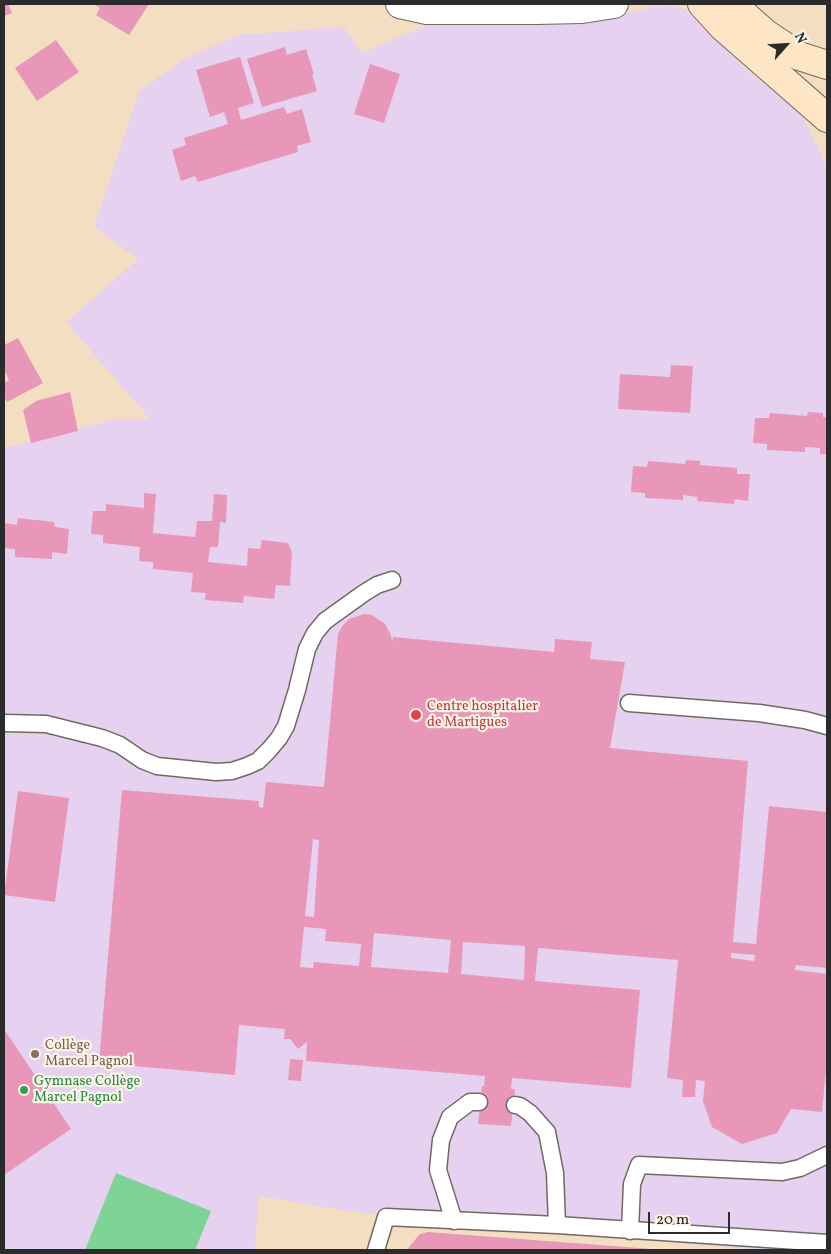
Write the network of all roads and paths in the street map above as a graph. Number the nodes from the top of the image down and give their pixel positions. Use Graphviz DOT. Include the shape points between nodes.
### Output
graph roads {
  1 [pos="400,4"];
  2 [pos="614,4"];
  3 [pos="702,4"];
  4 [pos="735,11"];
  5 [pos="827,65"];
  6 [pos="792,86"];
  7 [pos="827,100"];
  8 [pos="827,118"];
  9 [pos="392,580"];
  10 [pos="629,703"];
  11 [pos="4,723"];
  12 [pos="827,726"];
  13 [pos="479,1102"];
  14 [pos="515,1105"];
  15 [pos="827,1155"];
  16 [pos="454,1221"];
  17 [pos="556,1226"];
  18 [pos="630,1232"];
  19 [pos="827,1243"];
  20 [pos="376,1250"];
  1 -- 2 [label="street" via="427,10 536,10"];
  3 -- 4 [label="street"];
  4 -- 5 [label="street" via="799,56"];
  4 -- 6 [label="street"];
  6 -- 7 [label="street"];
  6 -- 8 [label="street"];
  9 -- 11 [label="lane" via="364,592 325,620 307,649 286,726 258,761 247,766 216,772 157,766 102,738 46,724"];
  10 -- 12 [label="lane" via="759,713"];
  13 -- 16 [label="lane" via="470,1102 450,1117 441,1140 438,1170"];
  14 -- 17 [label="lane" via="530,1113 546,1132 555,1173"];
  15 -- 18 [label="lane" via="800,1168 782,1172 640,1165 632,1184"];
  16 -- 17 [label="lane"];
  16 -- 20 [label="lane" via="386,1217"];
  17 -- 18 [label="lane"];
  18 -- 19 [label="lane"];
}
